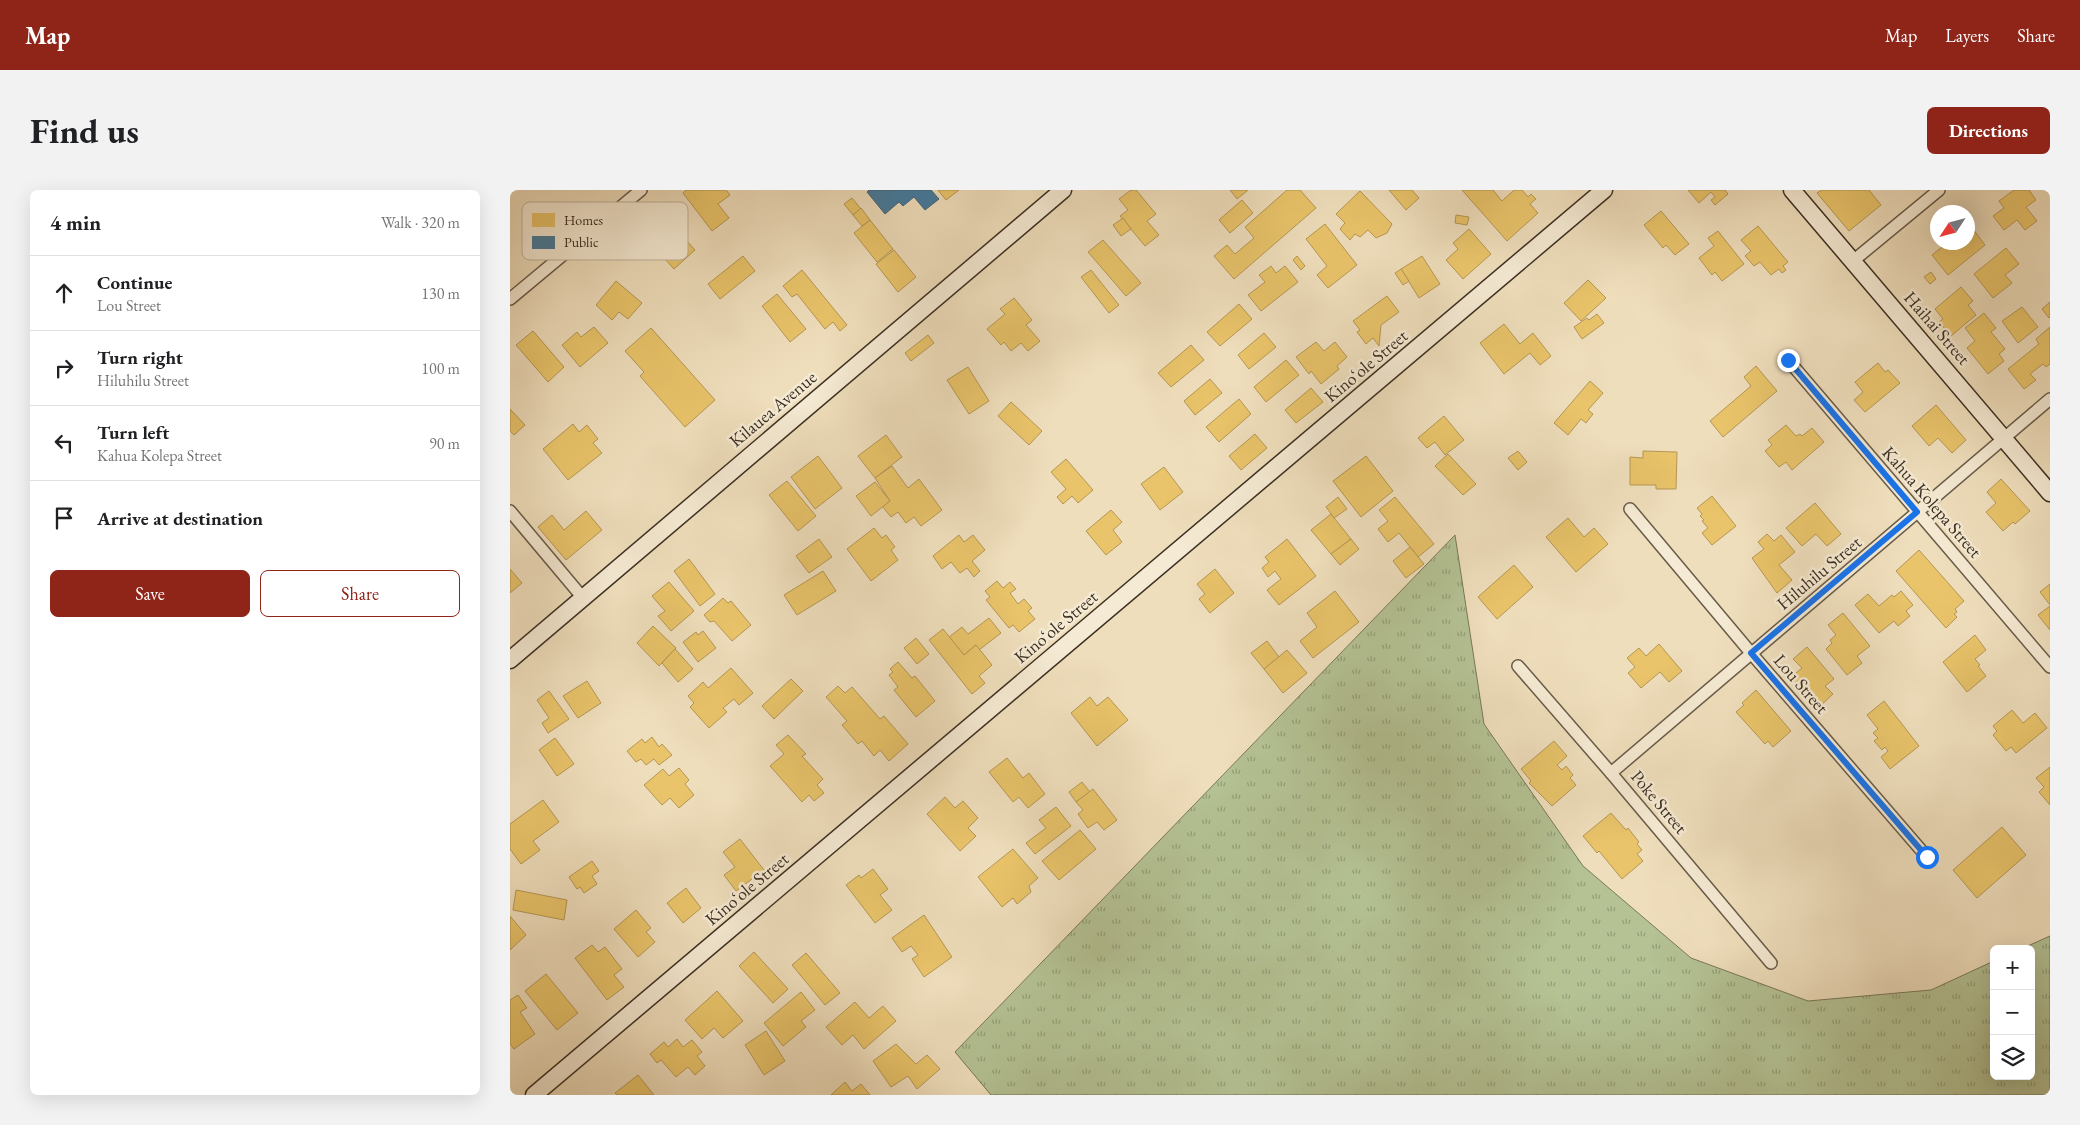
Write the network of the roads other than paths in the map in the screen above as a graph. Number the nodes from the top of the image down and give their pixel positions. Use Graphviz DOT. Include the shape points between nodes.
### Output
graph roads {
  1 [pos="641,190"];
  2 [pos="1063,190"];
  3 [pos="1604,190"];
  4 [pos="1792,190"];
  5 [pos="1938,190"];
  6 [pos="627,202"];
  7 [pos="557,260"];
  8 [pos="1853,261"];
  9 [pos="510,299"];
  10 [pos="1788,360"];
  11 [pos="2050,399"];
  12 [pos="2004,438"];
  13 [pos="2050,493"];
  14 [pos="1630,509"];
  15 [pos="510,511"];
  16 [pos="1917,512"];
  17 [pos="583,598"];
  18 [pos="1751,653"];
  19 [pos="510,660"];
  20 [pos="1518,666"];
  21 [pos="2050,667"];
  22 [pos="1611,773"];
  23 [pos="1927,857"];
  24 [pos="1770,963"];
  25 [pos="534,1095"];
  1 -- 6 [label="street"];
  2 -- 17 [label="street, Kilauea Avenue"];
  3 -- 25 [label="street, Kinoʻole Street"];
  4 -- 8 [label="street, Haihai Street"];
  5 -- 8 [label="street"];
  7 -- 9 [label="street"];
  8 -- 12 [label="street, Haihai Street"];
  10 -- 16 [label="street, Kahua Kolepa Street"];
  11 -- 12 [label="street, Hiluhilu Street"];
  12 -- 13 [label="street, Haihai Street"];
  12 -- 16 [label="street, Hiluhilu Street"];
  14 -- 18 [label="street, Lou Street"];
  15 -- 17 [label="street"];
  16 -- 18 [label="street, Hiluhilu Street"];
  16 -- 21 [label="street, Kahua Kolepa Street"];
  17 -- 19 [label="street, Kilauea Avenue"];
  18 -- 22 [label="street, Hiluhilu Street"];
  18 -- 23 [label="street, Lou Street"];
  20 -- 22 [label="street, Poke Street"];
  22 -- 24 [label="street, Poke Street"];
}
